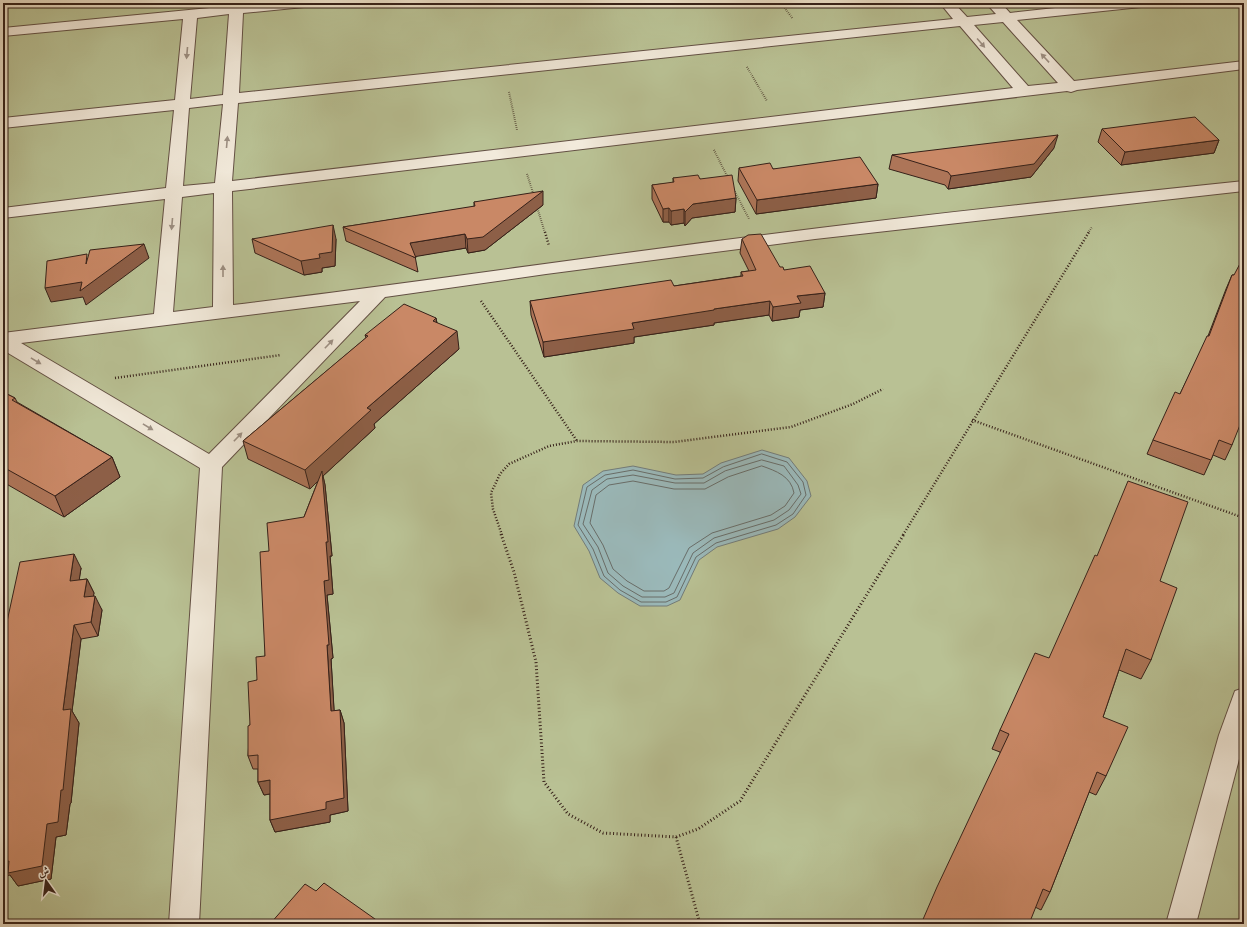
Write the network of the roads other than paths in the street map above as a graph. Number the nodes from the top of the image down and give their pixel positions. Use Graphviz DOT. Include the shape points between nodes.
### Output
graph roads {
  1 [pos="304,3"];
  2 [pos="947,3"];
  3 [pos="992,3"];
  4 [pos="1141,3"];
  5 [pos="122,7"];
  6 [pos="236,10"];
  7 [pos="190,14"];
  8 [pos="1006,17"];
  9 [pos="963,22"];
  10 [pos="96,23"];
  11 [pos="3,32"];
  12 [pos="1244,65"];
  13 [pos="1071,87"];
  14 [pos="1025,92"];
  15 [pos="231,99"];
  16 [pos="183,104"];
  17 [pos="3,123"];
  18 [pos="1244,186"];
  19 [pos="223,187"];
  20 [pos="175,193"];
  21 [pos="3,213"];
  22 [pos="379,292"];
  23 [pos="223,310"];
  24 [pos="163,318"];
  25 [pos="3,340"];
  26 [pos="211,465"];
  27 [pos="1244,699"];
  28 [pos="184,924"];
  29 [pos="1181,924"];
  1 -- 6 [label="street"];
  2 -- 9 [label="street"];
  3 -- 8 [label="street"];
  4 -- 8 [label="street"];
  5 -- 10 [label="street"];
  6 -- 7 [label="street"];
  6 -- 15 [label="street"];
  7 -- 10 [label="street"];
  7 -- 16 [label="street, one-way"];
  8 -- 9 [label="street"];
  13 -- 8 [label="street, one-way"];
  9 -- 14 [label="street, one-way"];
  9 -- 15 [label="street"];
  10 -- 11 [label="street"];
  12 -- 13 [label="street"];
  13 -- 14 [label="street"];
  14 -- 19 [label="street"];
  15 -- 16 [label="street"];
  19 -- 15 [label="street, one-way"];
  16 -- 17 [label="street"];
  16 -- 20 [label="street"];
  18 -- 22 [label="street" via="761,241"];
  19 -- 20 [label="street"];
  23 -- 19 [label="street, one-way"];
  20 -- 21 [label="street"];
  20 -- 24 [label="street, one-way"];
  22 -- 23 [label="street"];
  26 -- 22 [label="street, one-way"];
  23 -- 24 [label="street"];
  24 -- 25 [label="street"];
  25 -- 26 [label="street, one-way"];
  26 -- 28 [label="street"];
  27 -- 29 [label="street"];
}
